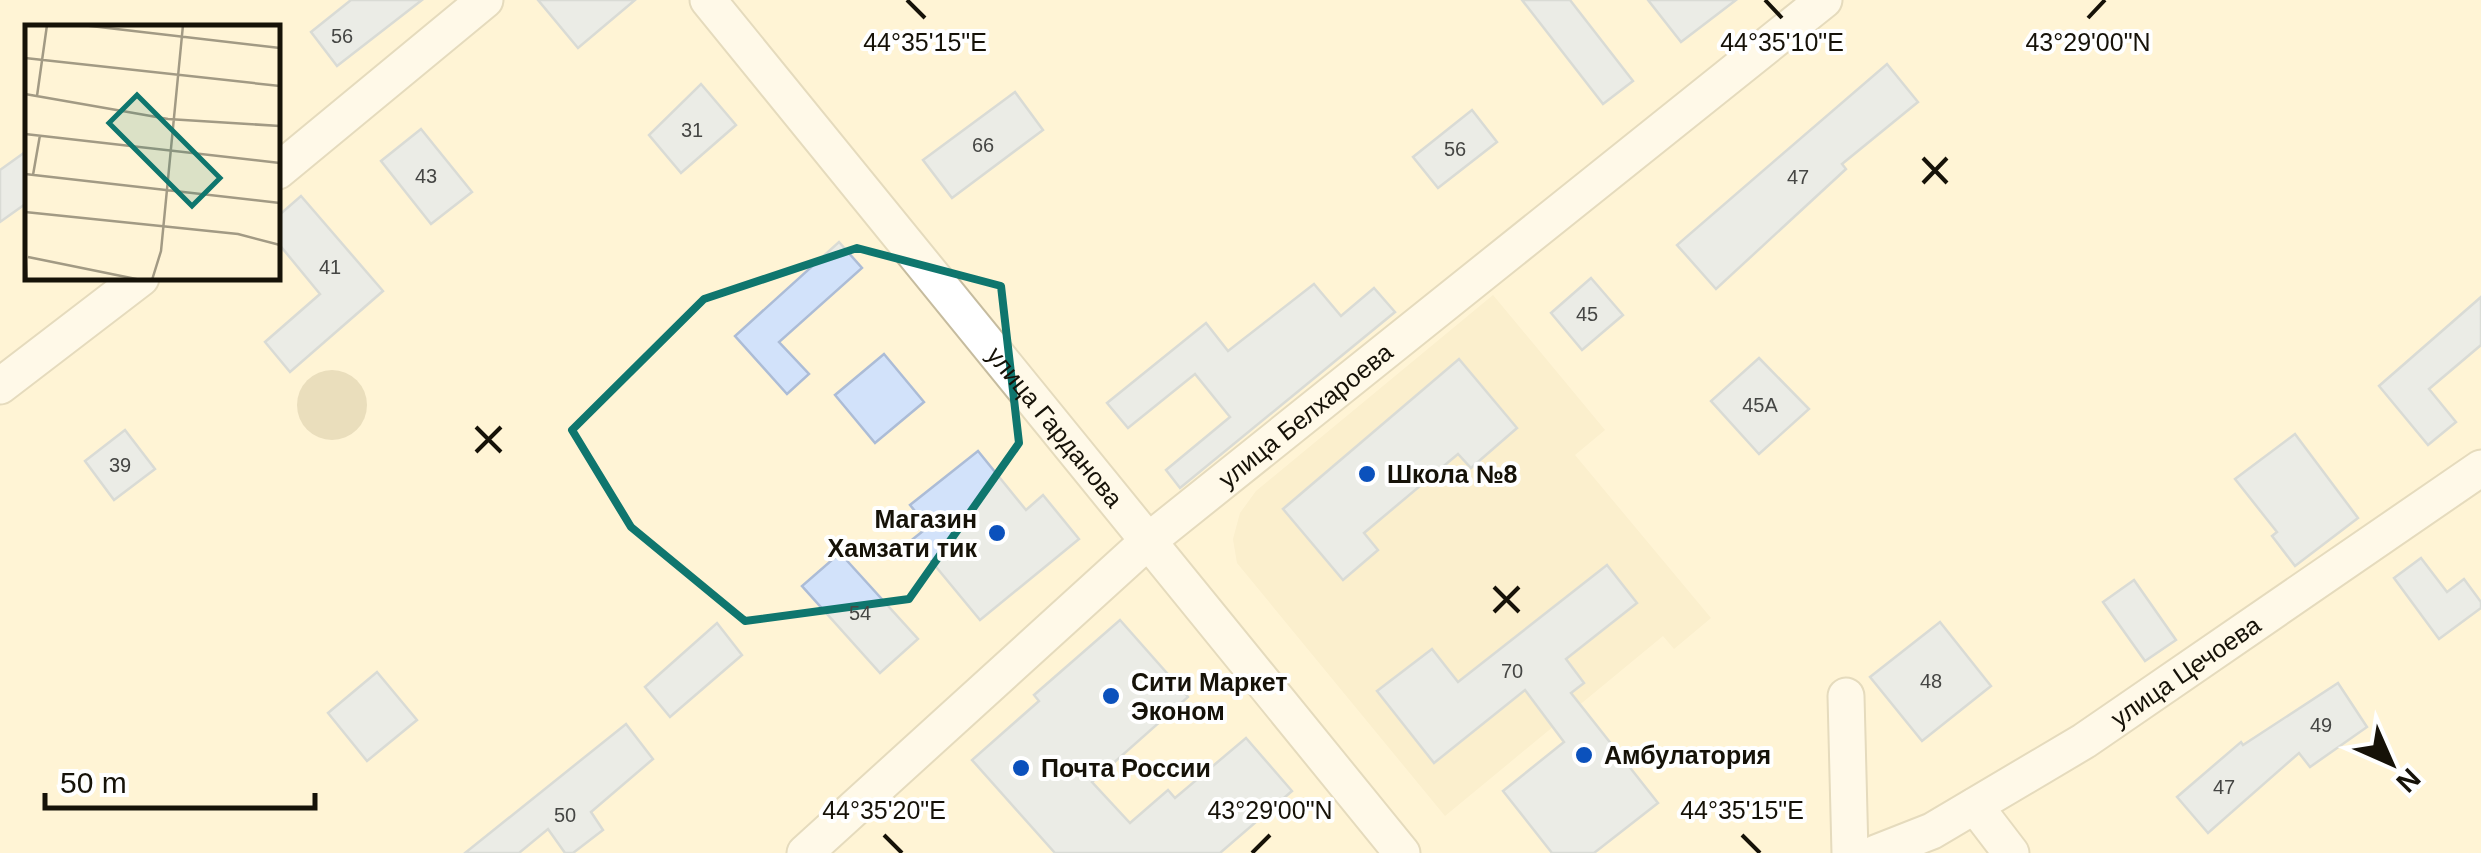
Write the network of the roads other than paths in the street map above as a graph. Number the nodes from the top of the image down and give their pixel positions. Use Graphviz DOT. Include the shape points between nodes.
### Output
graph roads {
  1 [pos="485,0"];
  2 [pos="708,0"];
  3 [pos="1824,0"];
  4 [pos="280,169"];
  5 [pos="138,280"];
  6 [pos="0,386"];
  7 [pos="2481,468"];
  8 [pos="1147,542"];
  9 [pos="1846,696"];
  10 [pos="1975,806"];
  11 [pos="805,853"];
  12 [pos="1402,853"];
  13 [pos="1850,853"];
  14 [pos="1876,853"];
  15 [pos="2012,853"];
  1 -- 4 [label="street"];
  2 -- 8 [label="street, улица Гарданова"];
  3 -- 8 [label="street, улица Белхароева"];
  5 -- 6 [label="street"];
  7 -- 10 [label="street, улица Цечоева" via="2084,741"];
  8 -- 11 [label="street, улица Белхароева"];
  8 -- 12 [label="street, улица Гарданова"];
  9 -- 13 [label="street"];
  10 -- 14 [label="street, улица Цечоева"];
  10 -- 15 [label="street"];
}
